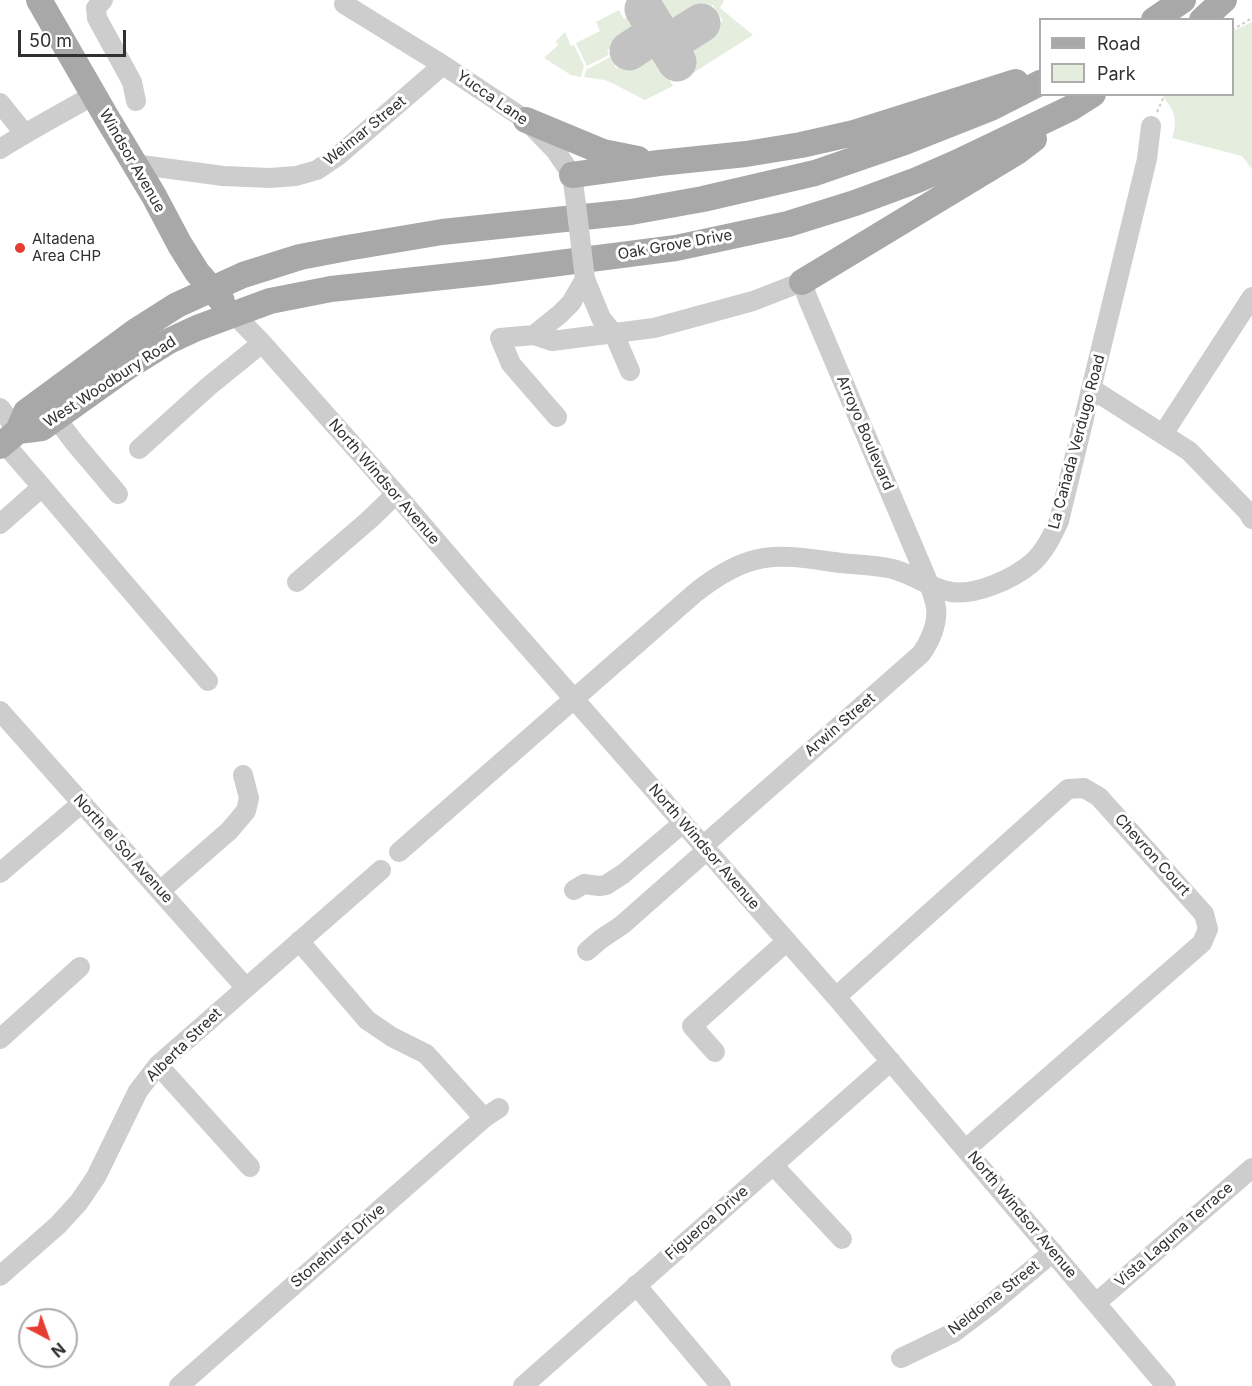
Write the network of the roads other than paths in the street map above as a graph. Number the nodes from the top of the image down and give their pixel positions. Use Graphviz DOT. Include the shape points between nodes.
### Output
graph roads {
  1 [pos="39,0"];
  2 [pos="103,0"];
  3 [pos="1183,0"];
  4 [pos="1224,0"];
  5 [pos="344,4"];
  6 [pos="1157,18"];
  7 [pos="1204,18"];
  8 [pos="443,65"];
  9 [pos="1039,77"];
  10 [pos="1039,84"];
  11 [pos="94,95"];
  12 [pos="1090,96"];
  13 [pos="136,101"];
  14 [pos="0,103"];
  15 [pos="1071,108"];
  16 [pos="526,120"];
  17 [pos="1150,126"];
  18 [pos="25,134"];
  19 [pos="0,149"];
  20 [pos="659,163"];
  21 [pos="134,164"];
  22 [pos="572,175"];
  23 [pos="585,279"];
  24 [pos="802,282"];
  25 [pos="212,289"];
  26 [pos="1252,297"];
  27 [pos="234,315"];
  28 [pos="614,334"];
  29 [pos="534,335"];
  30 [pos="262,343"];
  31 [pos="630,370"];
  32 [pos="1092,389"];
  33 [pos="0,408"];
  34 [pos="557,417"];
  35 [pos="56,418"];
  36 [pos="1163,434"];
  37 [pos="7,440"];
  38 [pos="139,449"];
  39 [pos="42,487"];
  40 [pos="118,494"];
  41 [pos="396,494"];
  42 [pos="1252,519"];
  43 [pos="0,524"];
  44 [pos="297,582"];
  45 [pos="929,584"];
  46 [pos="208,681"];
  47 [pos="574,699"];
  48 [pos="0,711"];
  49 [pos="243,775"];
  50 [pos="82,803"];
  51 [pos="684,823"];
  52 [pos="705,848"];
  53 [pos="399,852"];
  54 [pos="381,870"];
  55 [pos="0,873"];
  56 [pos="574,890"];
  57 [pos="160,891"];
  58 [pos="299,941"];
  59 [pos="787,941"];
  60 [pos="587,951"];
  61 [pos="80,967"];
  62 [pos="246,988"];
  63 [pos="836,997"];
  64 [pos="0,1039"];
  65 [pos="715,1052"];
  66 [pos="891,1061"];
  67 [pos="158,1065"];
  68 [pos="966,1149"];
  69 [pos="773,1165"];
  70 [pos="250,1167"];
  71 [pos="1252,1168"];
  72 [pos="842,1239"];
  73 [pos="1053,1252"];
  74 [pos="0,1276"];
  75 [pos="636,1286"];
  76 [pos="1096,1303"];
  77 [pos="901,1358"];
  78 [pos="179,1386"];
  79 [pos="523,1386"];
  80 [pos="721,1386"];
  81 [pos="1167,1386"];
  1 -- 11 [label="main road, Windsor Avenue"];
  2 -- 13 [label="street" via="96,8 97,18 132,82"];
  3 -- 6 [label="main road"];
  4 -- 7 [label="main road"];
  5 -- 8 [label="street, Yucca Lane"];
  8 -- 16 [label="street, Yucca Lane"];
  8 -- 21 [label="street, Weimar Street" via="317,170 270,178"];
  9 -- 20 [label="main road" via="854,133 746,154"];
  10 -- 25 [label="main road" via="992,108 815,173 631,212 442,232 300,257"];
  11 -- 18 [label="street"];
  11 -- 21 [label="main road, Windsor Avenue"];
  12 -- 15 [label="main road, Oak Grove Drive"];
  14 -- 18 [label="street"];
  15 -- 24 [label="main road" via="1017,152"];
  15 -- 27 [label="main road, Oak Grove Drive" via="917,180 788,224 676,248 331,289 270,302"];
  16 -- 20 [label="main road" via="603,152"];
  16 -- 22 [label="street, Yucca Lane"];
  17 -- 32 [label="street, La Cañada Verdugo Road" via="1147,159"];
  18 -- 19 [label="street"];
  20 -- 22 [label="main road"];
  21 -- 25 [label="main road, Windsor Avenue" via="180,246"];
  22 -- 23 [label="street, Yucca Lane, bridge"];
  23 -- 28 [label="street, Yucca Lane" via="601,318"];
  23 -- 29 [label="street" via="571,303"];
  24 -- 28 [label="street" via="713,313"];
  24 -- 45 [label="street, Arroyo Boulevard"];
  25 -- 27 [label="main road, Windsor Avenue"];
  25 -- 37 [label="main road, West Woodbury Road" via="177,305 80,372 26,412"];
  26 -- 36 [label="street"];
  27 -- 30 [label="street, North Windsor Avenue"];
  27 -- 35 [label="main road, West Woodbury Road" via="169,341"];
  28 -- 29 [label="street" via="552,341"];
  28 -- 31 [label="street, Yucca Lane"];
  29 -- 34 [label="street" via="500,338 511,364"];
  30 -- 38 [label="street"];
  30 -- 41 [label="street, North Windsor Avenue"];
  32 -- 36 [label="street"];
  32 -- 45 [label="street, La Cañada Verdugo Road" via="1059,521 1048,544 1032,563 985,587 963,593"];
  33 -- 37 [label="street"];
  35 -- 37 [label="main road, West Woodbury Road" via="42,428"];
  35 -- 40 [label="street"];
  36 -- 42 [label="street" via="1189,451"];
  37 -- 39 [label="street"];
  39 -- 43 [label="street"];
  39 -- 46 [label="street"];
  41 -- 44 [label="street"];
  41 -- 47 [label="street, North Windsor Avenue"];
  45 -- 47 [label="street, La Cañada Verdugo Road" via="896,570 792,557 743,564 704,586"];
  45 -- 52 [label="street, Arwin Street" via="936,609 933,632 921,654"];
  47 -- 51 [label="street, North Windsor Avenue"];
  47 -- 53 [label="street"];
  48 -- 50 [label="street, North el Sol Avenue"];
  49 -- 57 [label="street" via="249,798 246,811 229,831"];
  50 -- 55 [label="street"];
  50 -- 57 [label="street, North el Sol Avenue"];
  51 -- 52 [label="street, North Windsor Avenue"];
  51 -- 56 [label="street" via="606,885 584,884"];
  52 -- 59 [label="street, North Windsor Avenue"];
  52 -- 60 [label="street, Arwin Street" via="622,925"];
  54 -- 58 [label="street, Alberta Street"];
  57 -- 62 [label="street, North el Sol Avenue"];
  58 -- 62 [label="street, Alberta Street"];
  58 -- 78 [label="street, Stonehurst Drive" via="367,1020 426,1054 491,1113"];
  59 -- 63 [label="street, North Windsor Avenue"];
  59 -- 65 [label="street" via="692,1026"];
  61 -- 64 [label="street"];
  62 -- 67 [label="street, Alberta Street"];
  63 -- 66 [label="street, North Windsor Avenue"];
  63 -- 68 [label="street, Chevron Court" via="1068,789 1084,788 1100,797 1204,914 1208,929 1202,943"];
  66 -- 68 [label="street, North Windsor Avenue"];
  66 -- 69 [label="street, Figueroa Drive"];
  67 -- 70 [label="street"];
  67 -- 74 [label="street, Alberta Street" via="138,1091 96,1177 79,1202"];
  68 -- 73 [label="street, North Windsor Avenue"];
  69 -- 72 [label="street"];
  69 -- 75 [label="street, Figueroa Drive"];
  71 -- 76 [label="street, Vista Laguna Terrace"];
  73 -- 76 [label="street, North Windsor Avenue"];
  73 -- 77 [label="street, Neldome Street" via="954,1333"];
  75 -- 79 [label="street, Figueroa Drive"];
  75 -- 80 [label="street"];
  76 -- 81 [label="street, North Windsor Avenue"];
}
